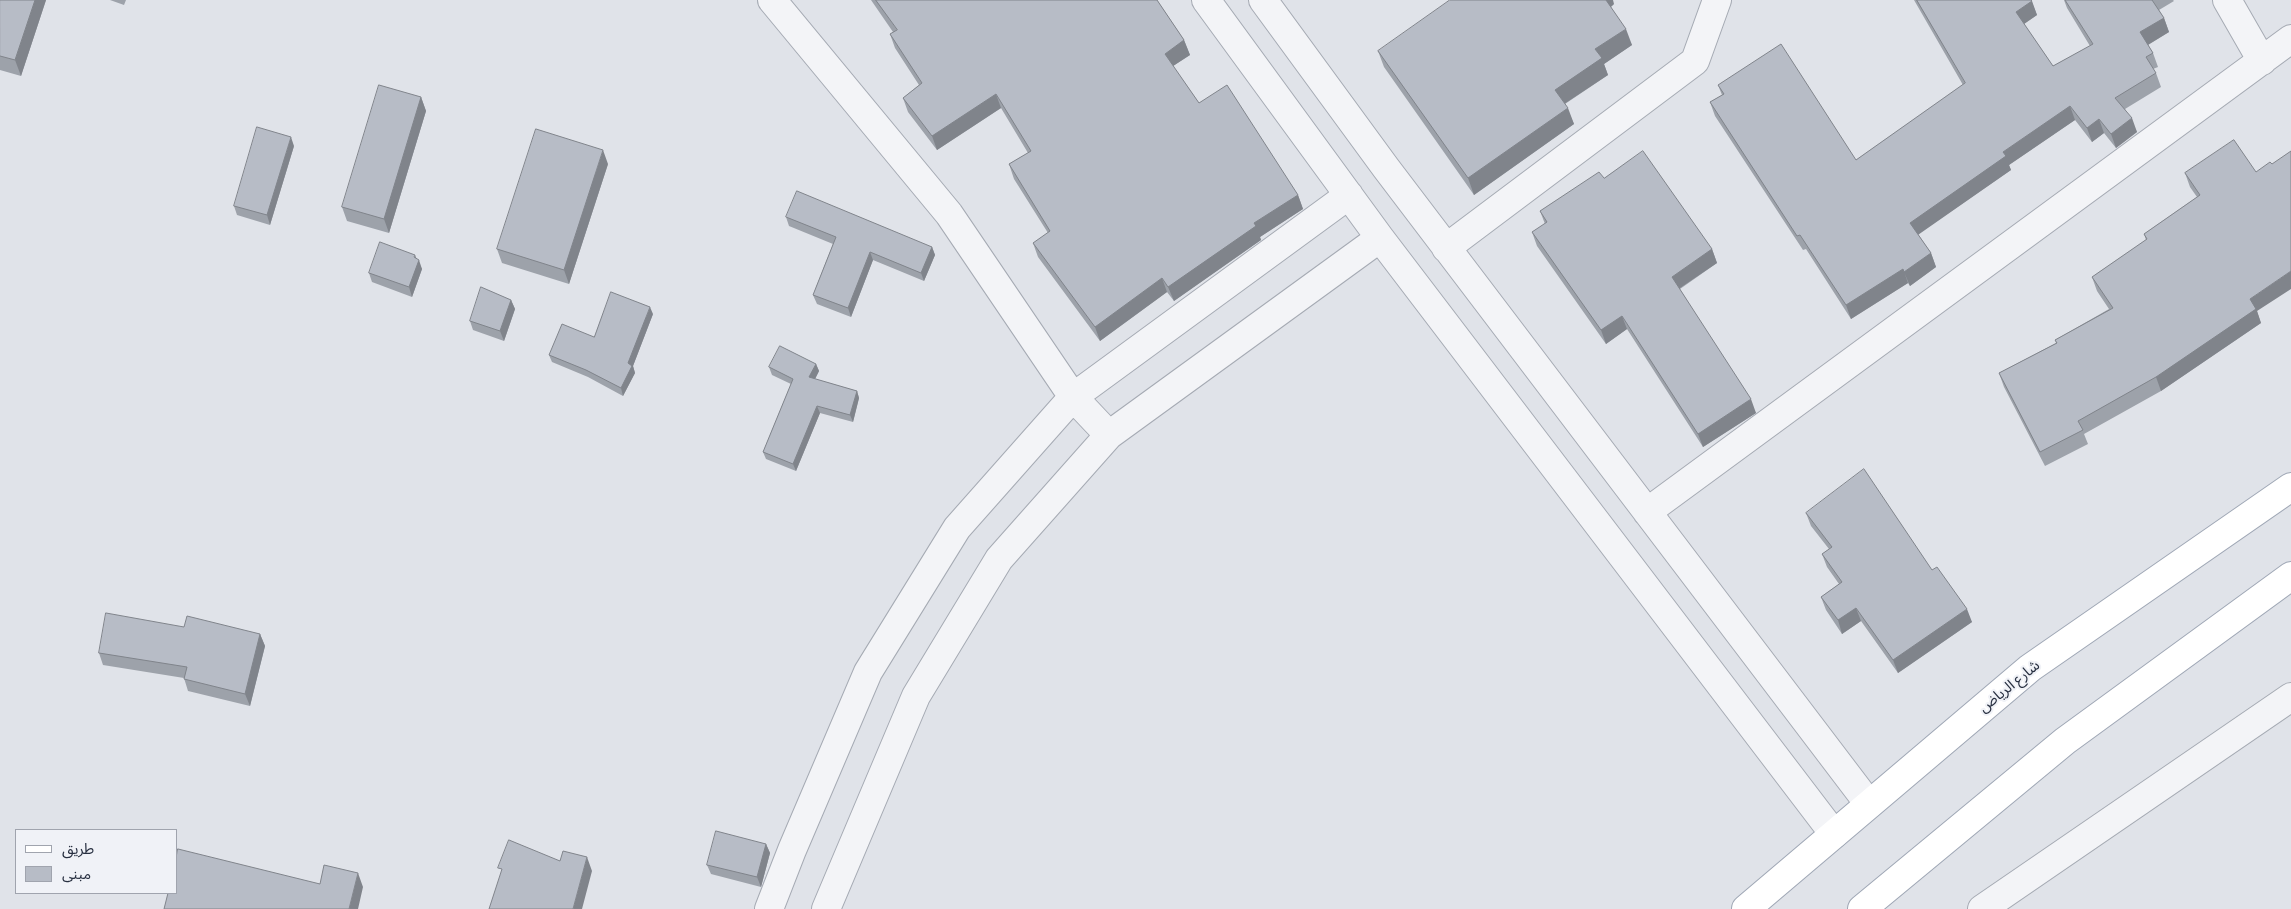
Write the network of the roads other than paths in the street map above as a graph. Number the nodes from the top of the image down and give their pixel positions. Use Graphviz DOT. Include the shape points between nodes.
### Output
graph roads {
  1 [pos="772,0"];
  2 [pos="1206,0"];
  3 [pos="1263,0"];
  4 [pos="1718,0"];
  5 [pos="2227,0"];
  6 [pos="2291,39"];
  7 [pos="2262,60"];
  8 [pos="1349,195"];
  9 [pos="1380,238"];
  10 [pos="1446,248"];
  11 [pos="1073,397"];
  12 [pos="1109,436"];
  13 [pos="2291,487"];
  14 [pos="1647,512"];
  15 [pos="2291,576"];
  16 [pos="2291,697"];
  17 [pos="1869,804"];
  18 [pos="1834,834"];
  19 [pos="769,909"];
  20 [pos="826,909"];
  21 [pos="1746,909"];
  22 [pos="1862,909"];
  23 [pos="1982,909"];
  1 -- 11 [label="street" via="949,214"];
  2 -- 8 [label="street"];
  3 -- 10 [label="street"];
  4 -- 10 [label="street" via="1694,61"];
  5 -- 7 [label="street"];
  6 -- 7 [label="street"];
  7 -- 14 [label="street"];
  8 -- 9 [label="street"];
  8 -- 11 [label="street"];
  9 -- 12 [label="street"];
  9 -- 18 [label="street"];
  10 -- 14 [label="street"];
  11 -- 12 [label="street"];
  11 -- 19 [label="street" via="957,528 868,672"];
  12 -- 20 [label="street" via="999,559 916,696"];
  13 -- 17 [label="main road, شارع الرياض" via="2030,668"];
  14 -- 17 [label="street"];
  15 -- 22 [label="main road" via="2065,741"];
  16 -- 23 [label="street"];
  17 -- 18 [label="main road, شارع الرياض"];
  18 -- 21 [label="main road, شارع الرياض"];
}
